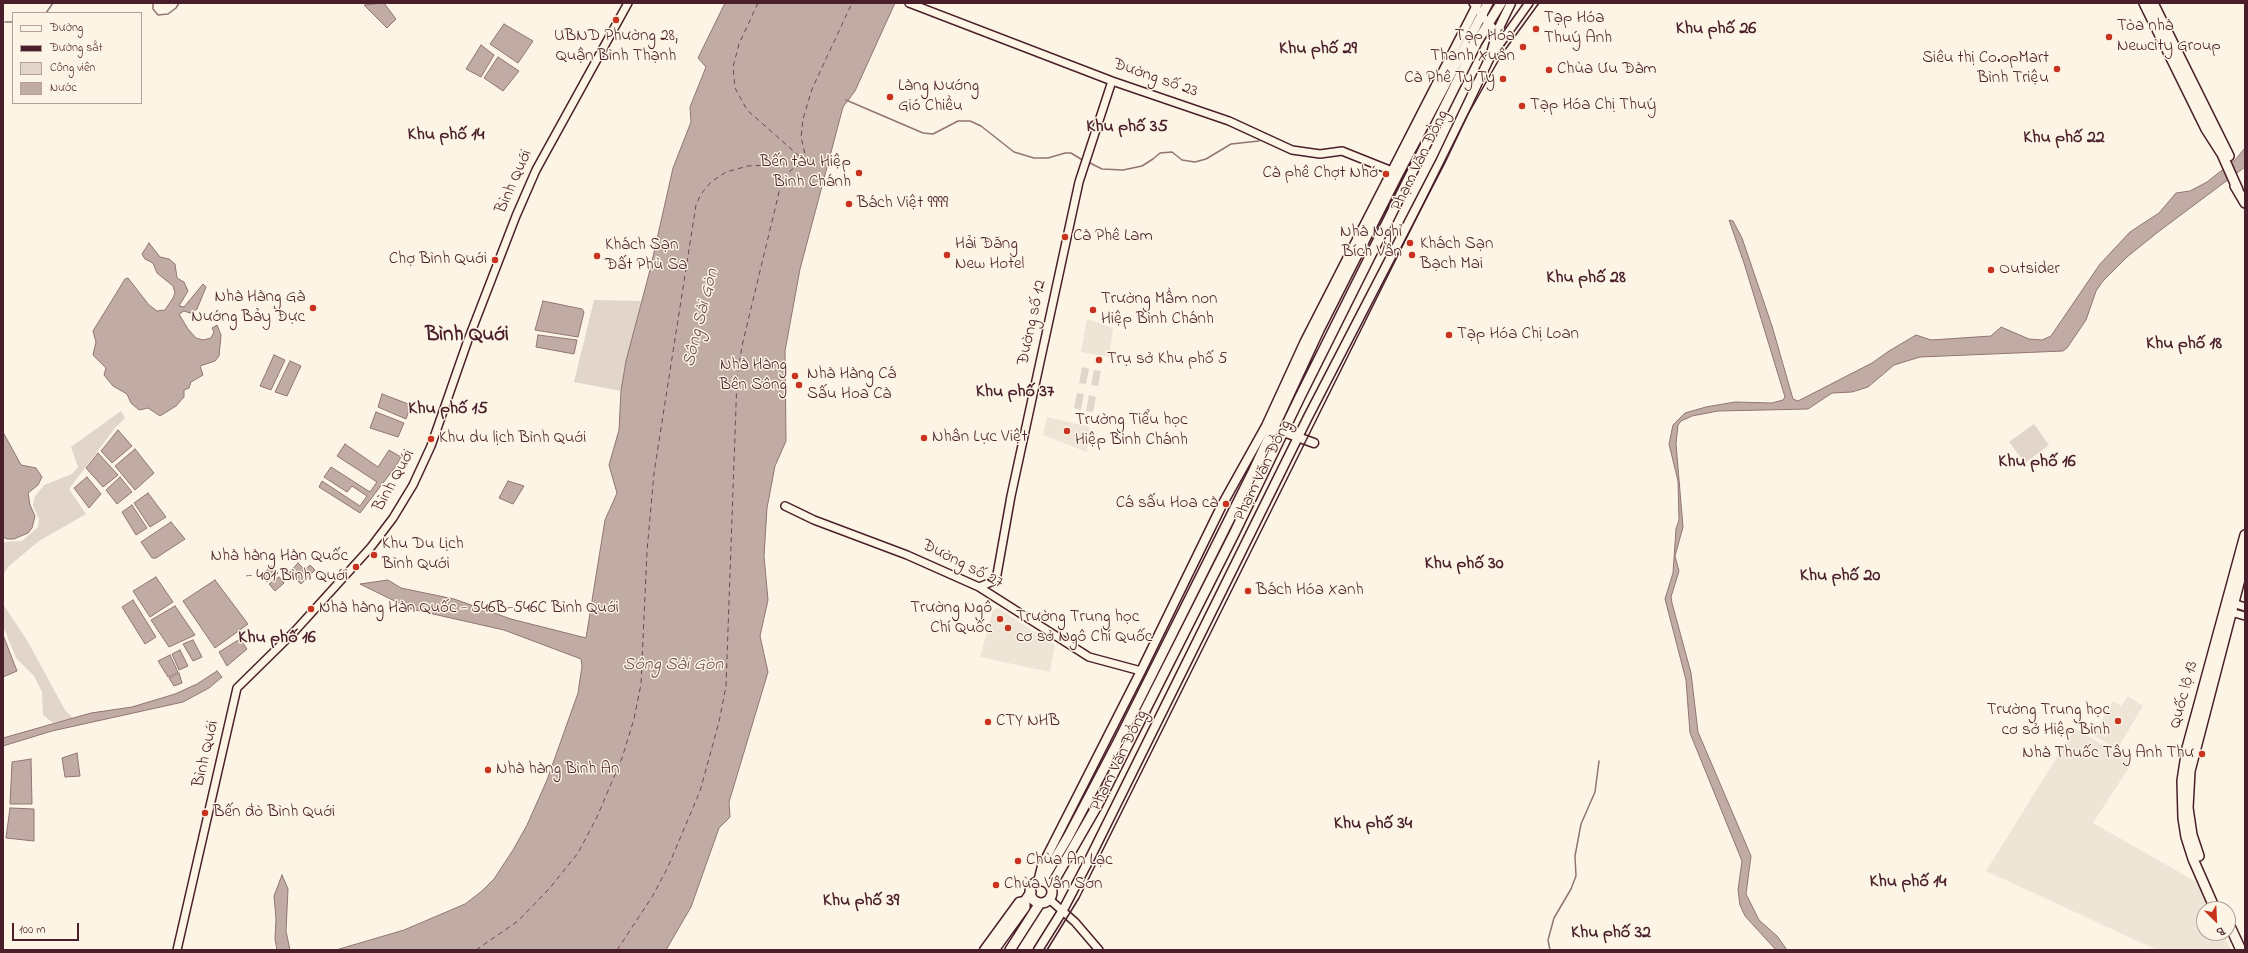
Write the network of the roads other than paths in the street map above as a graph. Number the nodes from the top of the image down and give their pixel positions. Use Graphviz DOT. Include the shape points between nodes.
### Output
graph roads {
  1 [pos="628,3"];
  2 [pos="910,3"];
  3 [pos="1488,3"];
  4 [pos="1501,3"];
  5 [pos="1510,3"];
  6 [pos="1529,3"];
  7 [pos="2144,3"];
  8 [pos="2153,3"];
  9 [pos="1477,7"];
  10 [pos="1488,23"];
  11 [pos="1500,35"];
  12 [pos="1112,81"];
  13 [pos="2219,144"];
  14 [pos="1395,172"];
  15 [pos="2242,190"];
  16 [pos="2245,203"];
  17 [pos="1269,427"];
  18 [pos="1283,432"];
  19 [pos="1299,437"];
  20 [pos="1314,443"];
  21 [pos="785,506"];
  22 [pos="2245,534"];
  23 [pos="2245,560"];
  24 [pos="979,587"];
  25 [pos="2229,606"];
  26 [pos="2245,607"];
  27 [pos="2245,616"];
  28 [pos="1141,671"];
  29 [pos="2195,734"];
  30 [pos="1040,882"];
  31 [pos="1050,886"];
  32 [pos="1031,892"];
  33 [pos="1050,899"];
  34 [pos="1025,900"];
  35 [pos="2211,901"];
  36 [pos="2219,901"];
  37 [pos="1040,903"];
  38 [pos="1063,910"];
  39 [pos="2236,939"];
  40 [pos="177,950"];
  41 [pos="984,950"];
  42 [pos="994,950"];
  43 [pos="1010,950"];
  44 [pos="1038,950"];
  45 [pos="1100,950"];
  46 [pos="2241,950"];
  1 -- 40 [label="street, Bình Quới" via="536,170 468,340 431,446 413,485 394,518 371,547 300,627 237,688"];
  2 -- 12 [label="street, Đường số 23"];
  3 -- 9 [label="highway, Phạm Văn Đồng"];
  4 -- 10 [label="highway, Phạm Văn Đồng"];
  5 -- 11 [label="main road, Phạm Văn Đồng"];
  6 -- 11 [label="street"];
  7 -- 13 [label="highway"];
  8 -- 13 [label="highway"];
  9 -- 10 [label="street"];
  9 -- 14 [label="highway, Phạm Văn Đồng"];
  10 -- 11 [label="street"];
  10 -- 18 [label="highway, Phạm Văn Đồng"];
  11 -- 19 [label="main road, Phạm Văn Đồng" via="1441,160"];
  12 -- 14 [label="street, Đường số 23" via="1228,120 1292,150 1320,154 1342,151"];
  12 -- 24 [label="street, Đường số 12" via="1081,172 1011,496 996,580"];
  13 -- 15 [label="highway"];
  14 -- 17 [label="highway, Phạm Văn Đồng"];
  15 -- 16 [label="highway"];
  17 -- 18 [label="main road"];
  17 -- 28 [label="main road, Phạm Văn Đồng" via="1222,505"];
  17 -- 30 [label="highway, Phạm Văn Đồng" via="1254,470 1118,742 1068,837"];
  18 -- 19 [label="main road"];
  18 -- 31 [label="highway, Phạm Văn Đồng" via="1096,806"];
  19 -- 20 [label="main road"];
  19 -- 38 [label="main road, Phạm Văn Đồng"];
  21 -- 24 [label="street, Đường số 27"];
  22 -- 25 [label="highway, Quốc lộ 13"];
  23 -- 25 [label="highway, Quốc lộ 13"];
  24 -- 28 [label="street, Đường số 27" via="1088,657"];
  25 -- 26 [label="street"];
  25 -- 27 [label="street"];
  25 -- 29 [label="highway, Quốc lộ 13"];
  28 -- 30 [label="main road, Phạm Văn Đồng" via="1042,866"];
  29 -- 35 [label="highway, Quốc lộ 13" via="2182,781 2183,818 2193,859"];
  29 -- 36 [label="highway, Quốc lộ 13" via="2188,783 2190,820 2199,856"];
  30 -- 31 [label="highway"];
  30 -- 32 [label="highway" via="1033,886"];
  31 -- 33 [label="highway"];
  32 -- 34 [label="highway"];
  32 -- 37 [label="highway" via="1034,900"];
  33 -- 37 [label="highway"];
  33 -- 38 [label="street"];
  34 -- 41 [label="main road" via="1015,906"];
  34 -- 42 [label="highway" via="1024,907"];
  37 -- 43 [label="highway"];
  38 -- 44 [label="main road, Phạm Văn Đồng"];
  38 -- 45 [label="street"];
  39 -- 46 [label="highway"];
}
